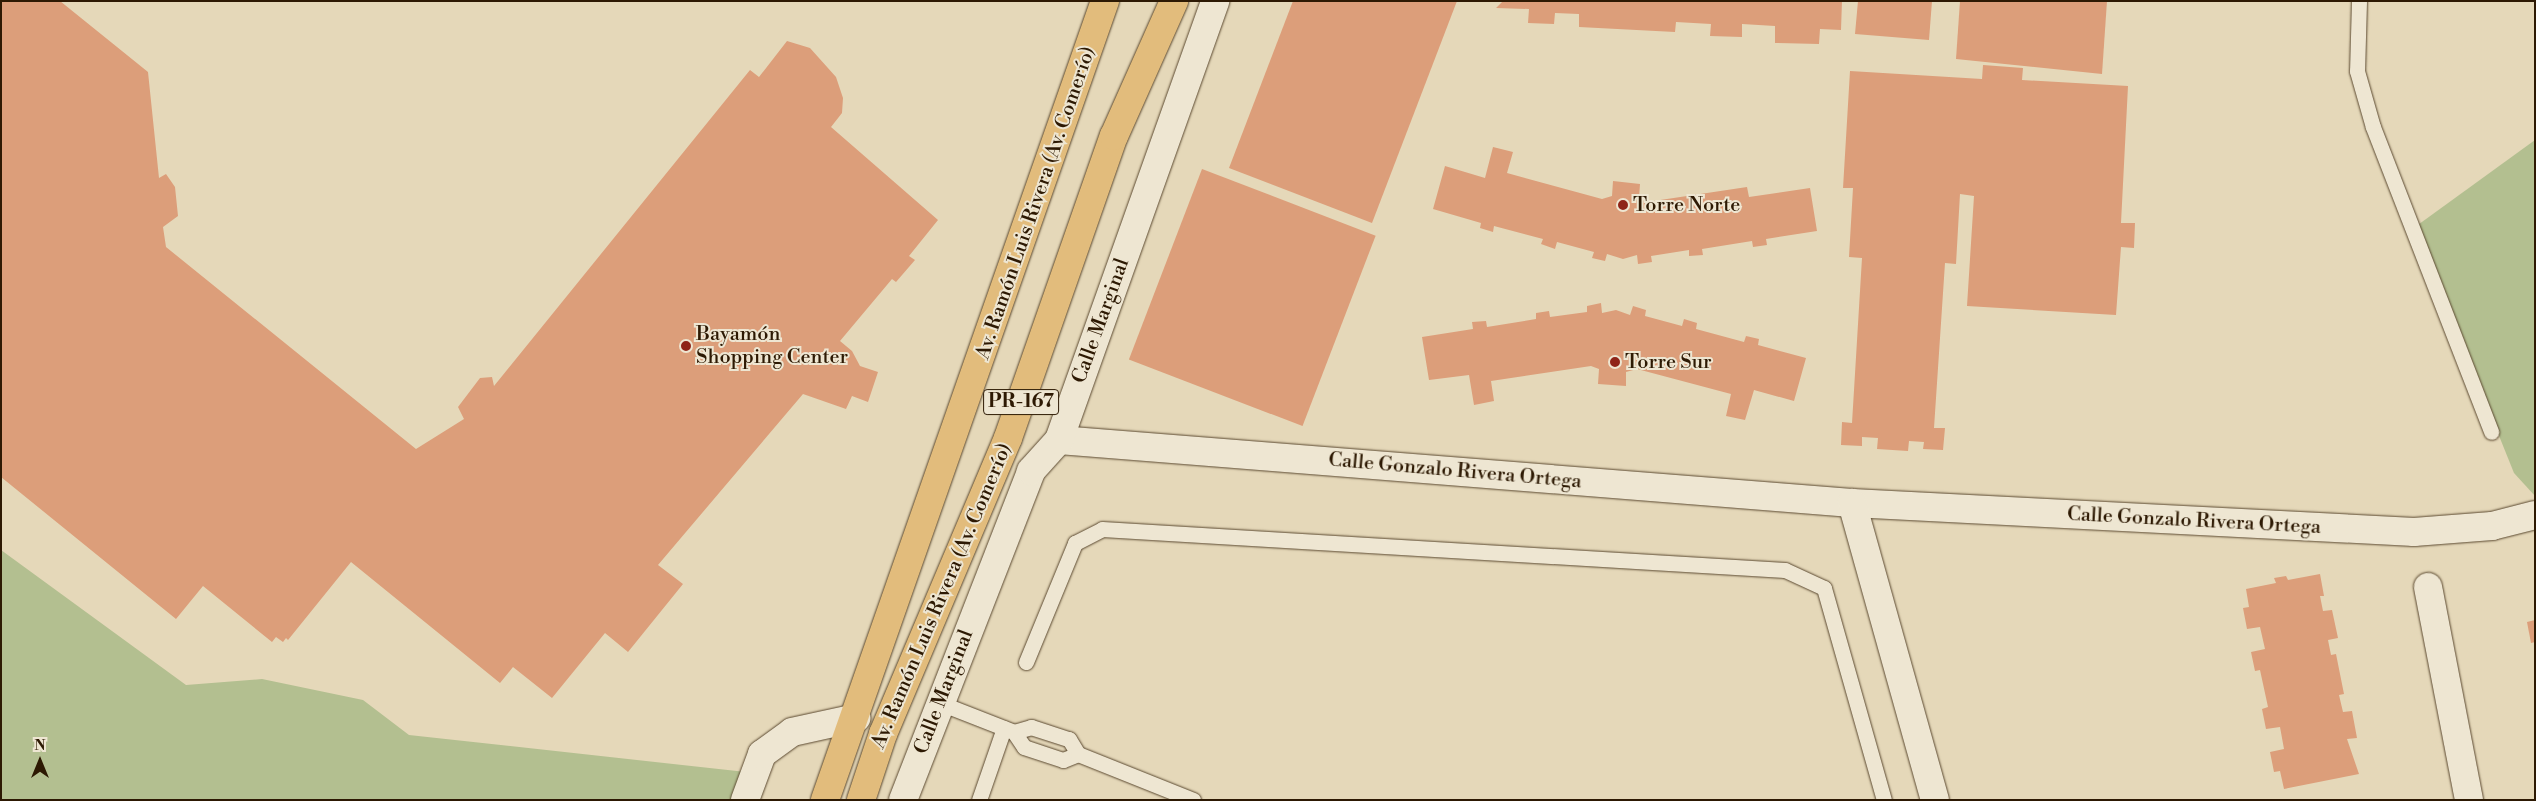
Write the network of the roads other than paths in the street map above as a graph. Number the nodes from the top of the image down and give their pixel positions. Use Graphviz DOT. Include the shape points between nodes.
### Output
graph roads {
  1 [pos="1106,1"];
  2 [pos="1174,1"];
  3 [pos="1215,1"];
  4 [pos="2359,1"];
  5 [pos="2491,432"];
  6 [pos="1059,440"];
  7 [pos="1852,503"];
  8 [pos="2535,516"];
  9 [pos="2428,587"];
  10 [pos="1026,662"];
  11 [pos="940,703"];
  12 [pos="856,718"];
  13 [pos="1009,730"];
  14 [pos="1078,754"];
  15 [pos="745,800"];
  16 [pos="826,800"];
  17 [pos="861,800"];
  18 [pos="903,800"];
  19 [pos="979,800"];
  20 [pos="1193,800"];
  21 [pos="1884,800"];
  22 [pos="1935,800"];
  23 [pos="2469,800"];
  1 -- 12 [label="main road, Av. Ramón Luis Rivera (Av. Comerío) / PR-167"];
  2 -- 17 [label="main road, Av. Ramón Luis Rivera (Av. Comerío) / PR-167" via="1114,136 1008,438 883,734"];
  3 -- 6 [label="street, Calle Marginal"];
  4 -- 5 [label="lane" via="2357,71 2373,127"];
  6 -- 7 [label="street, Calle Gonzalo Rivera Ortega"];
  6 -- 11 [label="street, Calle Marginal" via="1031,472"];
  7 -- 8 [label="street, Calle Gonzalo Rivera Ortega" via="2414,532 2492,526"];
  7 -- 22 [label="street"];
  9 -- 23 [label="street"];
  10 -- 21 [label="lane" via="1075,543 1102,529 1785,570 1824,588"];
  11 -- 13 [label="lane"];
  11 -- 18 [label="street, Calle Marginal"];
  12 -- 15 [label="street" via="792,732 762,754"];
  12 -- 16 [label="main road, Av. Ramón Luis Rivera (Av. Comerío) / PR-167"];
  13 -- 14 [label="lane" via="1030,727 1069,739"];
  13 -- 14 [label="lane" via="1024,747 1063,760"];
  13 -- 19 [label="lane"];
  14 -- 20 [label="lane"];
}
